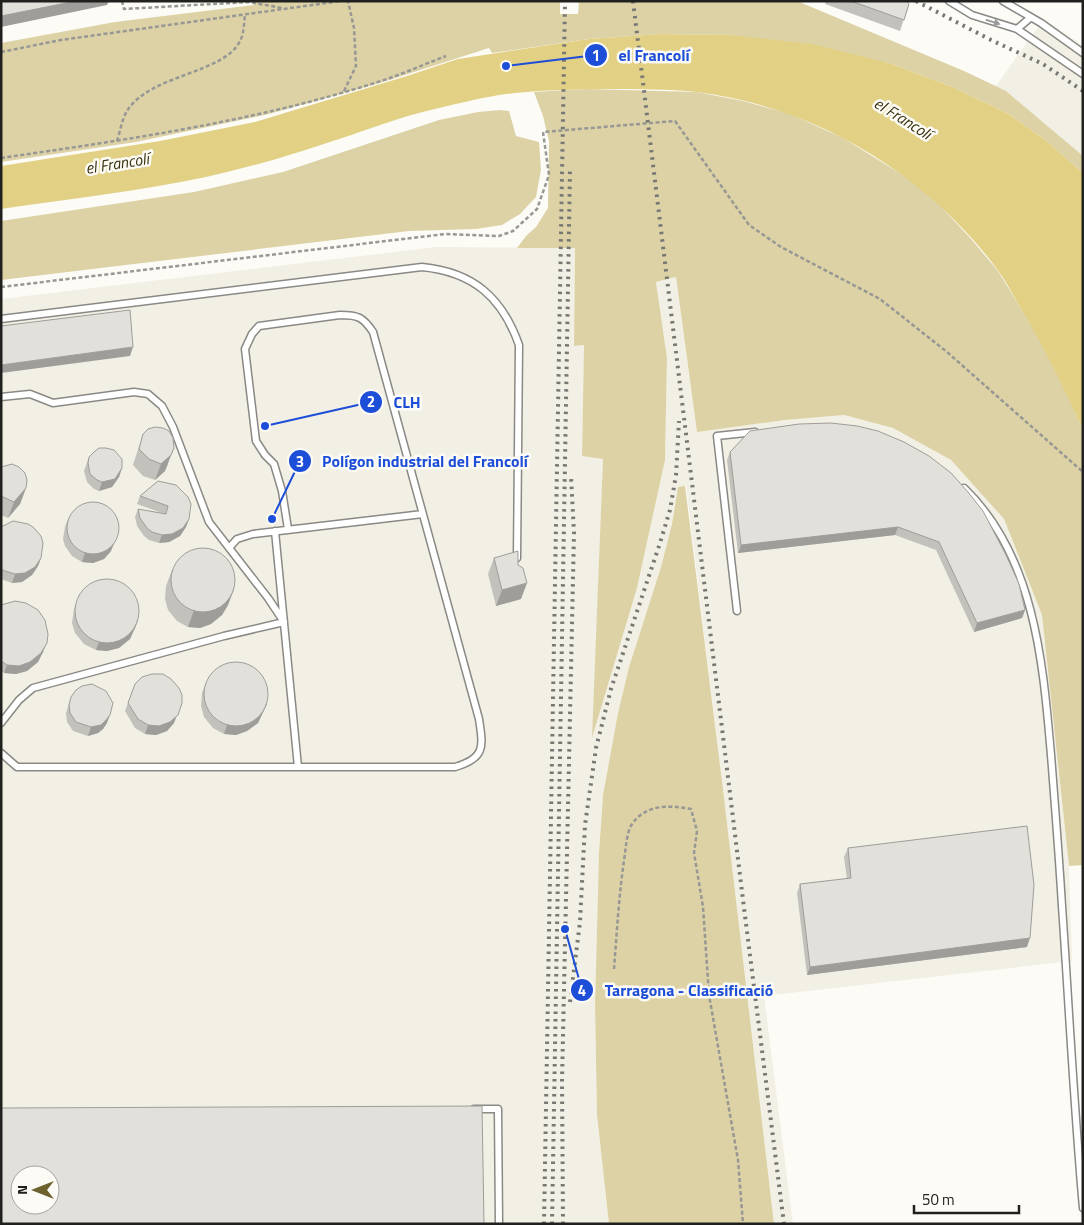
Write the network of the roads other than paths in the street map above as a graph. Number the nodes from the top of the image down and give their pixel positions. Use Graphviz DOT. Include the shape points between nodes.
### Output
graph roads {
  1 [pos="949,1"];
  2 [pos="1003,1"];
  3 [pos="1030,18"];
  4 [pos="1016,29"];
  5 [pos="1083,53"];
  6 [pos="1083,74"];
  7 [pos="1,319"];
  8 [pos="1,397"];
  9 [pos="766,430"];
  10 [pos="956,480"];
  11 [pos="423,514"];
  12 [pos="288,529"];
  13 [pos="275,531"];
  14 [pos="229,548"];
  15 [pos="517,569"];
  16 [pos="737,611"];
  17 [pos="284,622"];
  18 [pos="1,723"];
  19 [pos="1,753"];
  20 [pos="298,767"];
  21 [pos="468,1109"];
  22 [pos="1083,1208"];
  23 [pos="499,1224"];
  1 -- 4 [label="lane, one-way" via="972,15"];
  2 -- 3 [label="lane"];
  3 -- 4 [label="lane"];
  3 -- 5 [label="lane"];
  4 -- 6 [label="lane"];
  7 -- 15 [label="lane" via="422,267 467,279 483,288 497,302 519,345"];
  8 -- 14 [label="lane" via="30,394 53,403 134,392 148,394 162,406 208,522"];
  9 -- 16 [label="lane" via="717,436"];
  10 -- 22 [label="lane" via="991,519 1009,551 1031,613 1042,668 1057,827"];
  11 -- 12 [label="lane"];
  11 -- 12 [label="lane" via="373,332 366,321 353,315 340,315 259,326 245,348 256,441 274,464"];
  11 -- 20 [label="lane" via="479,719 483,743 478,755 455,767"];
  12 -- 13 [label="lane"];
  13 -- 14 [label="lane" via="237,539"];
  13 -- 17 [label="lane"];
  14 -- 17 [label="lane"];
  17 -- 18 [label="lane" via="33,688"];
  17 -- 20 [label="lane"];
  19 -- 20 [label="lane" via="17,767"];
  21 -- 23 [label="lane" via="498,1109"];
}
